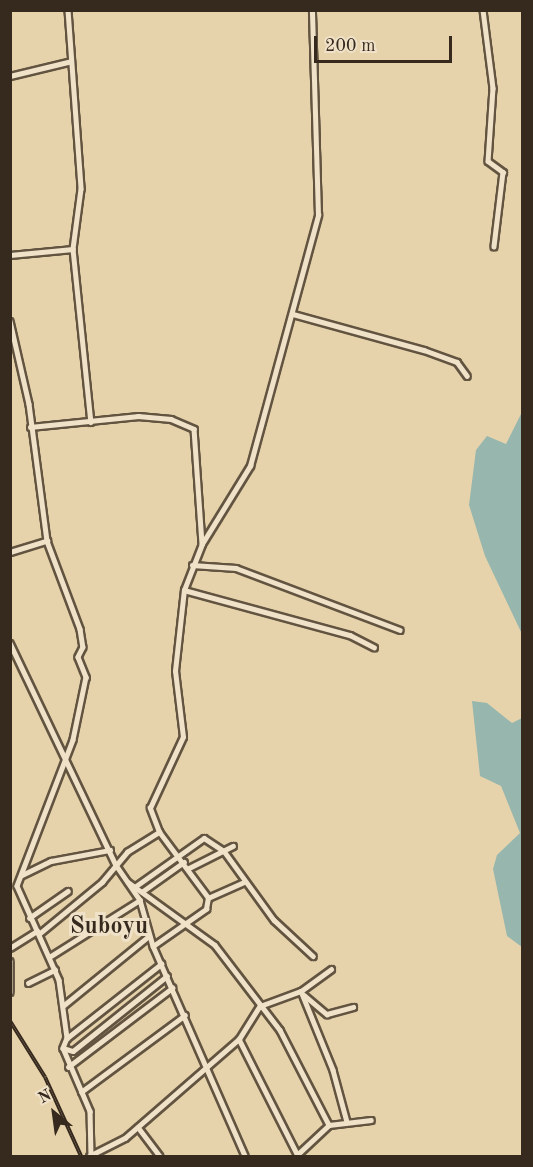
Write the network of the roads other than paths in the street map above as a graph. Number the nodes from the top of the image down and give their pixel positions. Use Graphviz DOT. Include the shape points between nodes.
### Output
graph roads {
  1 [pos="68,10"];
  2 [pos="312,10"];
  3 [pos="483,10"];
  4 [pos="68,62"];
  5 [pos="10,76"];
  6 [pos="494,246"];
  7 [pos="73,249"];
  8 [pos="10,255"];
  9 [pos="293,315"];
  10 [pos="10,321"];
  11 [pos="467,376"];
  12 [pos="91,422"];
  13 [pos="30,427"];
  14 [pos="47,542"];
  15 [pos="202,544"];
  16 [pos="10,552"];
  17 [pos="192,565"];
  18 [pos="184,590"];
  19 [pos="400,630"];
  20 [pos="10,643"];
  21 [pos="374,647"];
  22 [pos="64,756"];
  23 [pos="159,832"];
  24 [pos="233,846"];
  25 [pos="110,850"];
  26 [pos="224,851"];
  27 [pos="177,854"];
  28 [pos="184,862"];
  29 [pos="116,865"];
  30 [pos="189,868"];
  31 [pos="22,875"];
  32 [pos="125,881"];
  33 [pos="244,882"];
  34 [pos="10,885"];
  35 [pos="17,886"];
  36 [pos="136,886"];
  37 [pos="10,890"];
  38 [pos="68,891"];
  39 [pos="142,891"];
  40 [pos="208,898"];
  41 [pos="140,900"];
  42 [pos="29,918"];
  43 [pos="184,921"];
  44 [pos="38,933"];
  45 [pos="149,936"];
  46 [pos="153,946"];
  47 [pos="10,948"];
  48 [pos="51,956"];
  49 [pos="313,956"];
  50 [pos="10,961"];
  51 [pos="160,964"];
  52 [pos="331,969"];
  53 [pos="55,970"];
  54 [pos="166,976"];
  55 [pos="28,983"];
  56 [pos="172,988"];
  57 [pos="301,991"];
  58 [pos="10,992"];
  59 [pos="64,1005"];
  60 [pos="260,1006"];
  61 [pos="353,1007"];
  62 [pos="185,1015"];
  63 [pos="67,1038"];
  64 [pos="239,1039"];
  65 [pos="63,1048"];
  66 [pos="208,1063"];
  67 [pos="68,1067"];
  68 [pos="81,1092"];
  69 [pos="372,1120"];
  70 [pos="347,1122"];
  71 [pos="329,1125"];
  72 [pos="138,1127"];
  73 [pos="90,1156"];
  74 [pos="160,1156"];
  75 [pos="245,1156"];
  76 [pos="298,1156"];
  1 -- 4 [label="street"];
  2 -- 9 [label="street" via="318,215"];
  3 -- 6 [label="street" via="493,88 488,161 503,172"];
  4 -- 5 [label="street"];
  4 -- 7 [label="street" via="81,189"];
  7 -- 8 [label="street"];
  7 -- 12 [label="street"];
  9 -- 11 [label="street" via="424,350 457,362"];
  9 -- 15 [label="street" via="250,466"];
  10 -- 13 [label="street"];
  12 -- 13 [label="street"];
  12 -- 15 [label="street" via="171,418 194,429"];
  13 -- 14 [label="street"];
  14 -- 16 [label="street"];
  14 -- 22 [label="street" via="80,629 83,647 78,657 86,677 80,718"];
  15 -- 17 [label="street"];
  17 -- 18 [label="street"];
  17 -- 19 [label="street" via="236,568"];
  18 -- 21 [label="street" via="350,635"];
  18 -- 23 [label="street" via="175,671 183,737 150,808"];
  20 -- 22 [label="street"];
  22 -- 25 [label="street"];
  22 -- 31 [label="street"];
  23 -- 27 [label="street"];
  23 -- 29 [label="street"];
  24 -- 26 [label="street"];
  25 -- 29 [label="street"];
  25 -- 31 [label="street" via="51,861"];
  26 -- 27 [label="street" via="204,838"];
  26 -- 30 [label="street"];
  26 -- 33 [label="street"];
  27 -- 28 [label="street"];
  27 -- 36 [label="street"];
  28 -- 30 [label="street"];
  28 -- 39 [label="street"];
  29 -- 32 [label="street"];
  29 -- 44 [label="street"];
  30 -- 40 [label="street"];
  31 -- 35 [label="street"];
  32 -- 36 [label="street"];
  32 -- 41 [label="street"];
  33 -- 40 [label="street"];
  33 -- 49 [label="street" via="274,920"];
  34 -- 35 [label="street"];
  35 -- 37 [label="street"];
  35 -- 42 [label="street"];
  36 -- 39 [label="street"];
  38 -- 42 [label="street"];
  39 -- 43 [label="street" via="155,906"];
  40 -- 43 [label="street" via="206,909"];
  41 -- 45 [label="street"];
  41 -- 48 [label="street"];
  42 -- 44 [label="street"];
  43 -- 46 [label="street"];
  43 -- 60 [label="street" via="208,938"];
  44 -- 47 [label="street"];
  44 -- 48 [label="street"];
  45 -- 46 [label="street"];
  45 -- 59 [label="street"];
  46 -- 51 [label="street"];
  48 -- 53 [label="street"];
  50 -- 58 [label="street"];
  51 -- 54 [label="street"];
  51 -- 63 [label="street"];
  52 -- 57 [label="street"];
  53 -- 55 [label="street"];
  53 -- 59 [label="street"];
  54 -- 56 [label="street"];
  54 -- 65 [label="street" via="73,1051"];
  56 -- 62 [label="street"];
  56 -- 67 [label="street"];
  57 -- 60 [label="street"];
  57 -- 61 [label="street" via="327,1014"];
  57 -- 70 [label="street" via="333,1070"];
  59 -- 63 [label="street"];
  60 -- 64 [label="street"];
  60 -- 71 [label="street" via="280,1030"];
  62 -- 66 [label="street"];
  62 -- 68 [label="street"];
  63 -- 65 [label="street"];
  64 -- 66 [label="street"];
  64 -- 76 [label="street"];
  65 -- 67 [label="street"];
  66 -- 72 [label="street"];
  66 -- 75 [label="street"];
  67 -- 68 [label="street"];
  68 -- 73 [label="street" via="90,1111"];
  69 -- 70 [label="street"];
  70 -- 71 [label="street"];
  71 -- 76 [label="street"];
  72 -- 73 [label="street"];
  72 -- 74 [label="street"];
}
